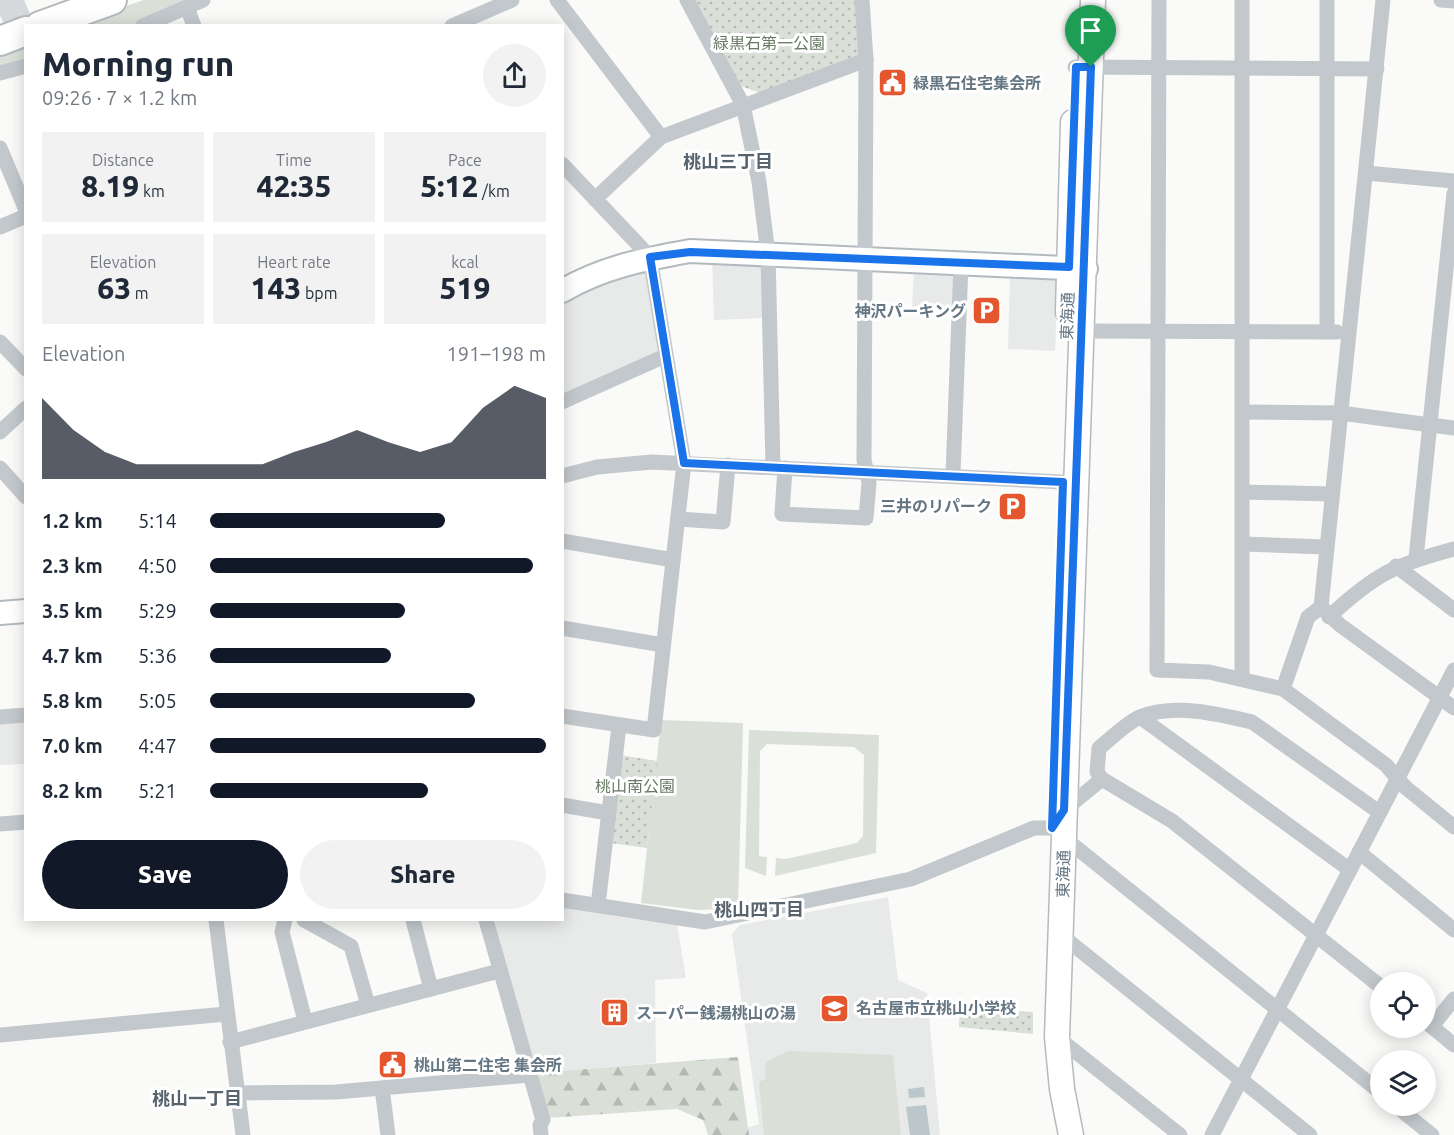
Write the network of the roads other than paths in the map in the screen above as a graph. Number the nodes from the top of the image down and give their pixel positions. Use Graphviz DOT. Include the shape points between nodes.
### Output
graph roads {
  1 [pos="112,0"];
  2 [pos="203,0"];
  3 [pos="512,0"];
  4 [pos="557,0"];
  5 [pos="687,0"];
  6 [pos="862,0"];
  7 [pos="1078,0"];
  8 [pos="1093,0"];
  9 [pos="1159,0"];
  10 [pos="1242,0"];
  11 [pos="1326,0"];
  12 [pos="1383,0"];
  13 [pos="1441,0"];
  14 [pos="1454,1"];
  15 [pos="187,7"];
  16 [pos="46,24"];
  17 [pos="147,24"];
  18 [pos="193,24"];
  19 [pos="457,24"];
  20 [pos="24,32"];
  21 [pos="0,41"];
  22 [pos="866,60"];
  23 [pos="1159,66"];
  24 [pos="24,67"];
  25 [pos="1083,67"];
  26 [pos="1242,67"];
  27 [pos="1326,68"];
  28 [pos="1377,69"];
  29 [pos="0,73"];
  30 [pos="743,105"];
  31 [pos="661,137"];
  32 [pos="0,148"];
  33 [pos="564,166"];
  34 [pos="1366,173"];
  35 [pos="1454,181"];
  36 [pos="1454,193"];
  37 [pos="595,199"];
  38 [pos="24,205"];
  39 [pos="24,217"];
  40 [pos="0,227"];
  41 [pos="1451,253"];
  42 [pos="768,254"];
  43 [pos="650,257"];
  44 [pos="865,258"];
  45 [pos="961,264"];
  46 [pos="1077,268"];
  47 [pos="564,290"];
  48 [pos="1447,326"];
  49 [pos="1083,331"];
  50 [pos="1159,331"];
  51 [pos="1327,331"];
  52 [pos="1241,332"];
  53 [pos="1349,332"];
  54 [pos="0,342"];
  55 [pos="665,356"];
  56 [pos="24,367"];
  57 [pos="564,401"];
  58 [pos="24,410"];
  59 [pos="1243,412"];
  60 [pos="1341,413"];
  61 [pos="1430,426"];
  62 [pos="1454,428"];
  63 [pos="0,432"];
  64 [pos="684,463"];
  65 [pos="728,465"];
  66 [pos="779,467"];
  67 [pos="0,468"];
  68 [pos="866,470"];
  69 [pos="565,472"];
  70 [pos="953,474"];
  71 [pos="1063,482"];
  72 [pos="1243,492"];
  73 [pos="1332,494"];
  74 [pos="24,495"];
  75 [pos="678,519"];
  76 [pos="564,541"];
  77 [pos="1243,544"];
  78 [pos="1326,547"];
  79 [pos="1454,549"];
  80 [pos="1416,558"];
  81 [pos="673,560"];
  82 [pos="1396,566"];
  83 [pos="1454,610"];
  84 [pos="24,611"];
  85 [pos="1325,612"];
  86 [pos="0,613"];
  87 [pos="564,628"];
  88 [pos="663,645"];
  89 [pos="1454,670"];
  90 [pos="1242,679"];
  91 [pos="1283,689"];
  92 [pos="1439,697"];
  93 [pos="1454,708"];
  94 [pos="24,715"];
  95 [pos="564,716"];
  96 [pos="0,717"];
  97 [pos="1140,717"];
  98 [pos="618,726"];
  99 [pos="1398,777"];
  100 [pos="1102,779"];
  101 [pos="564,805"];
  102 [pos="1379,812"];
  103 [pos="608,813"];
  104 [pos="24,822"];
  105 [pos="0,824"];
  106 [pos="1060,825"];
  107 [pos="1454,827"];
  108 [pos="1359,852"];
  109 [pos="1350,870"];
  110 [pos="564,900"];
  111 [pos="598,905"];
  112 [pos="216,921"];
  113 [pos="285,921"];
  114 [pos="306,921"];
  115 [pos="413,921"];
  116 [pos="486,921"];
  117 [pos="1454,930"];
  118 [pos="1061,935"];
  119 [pos="1316,935"];
  120 [pos="499,971"];
  121 [pos="1370,978"];
  122 [pos="431,989"];
  123 [pos="1454,999"];
  124 [pos="368,1005"];
  125 [pos="1277,1007"];
  126 [pos="226,1014"];
  127 [pos="1436,1016"];
  128 [pos="305,1021"];
  129 [pos="1436,1030"];
  130 [pos="0,1035"];
  131 [pos="1057,1036"];
  132 [pos="230,1042"];
  133 [pos="1454,1045"];
  134 [pos="529,1075"];
  135 [pos="1241,1079"];
  136 [pos="1370,1084"];
  137 [pos="382,1088"];
  138 [pos="238,1093"];
  139 [pos="1408,1116"];
  140 [pos="243,1135"];
  141 [pos="388,1135"];
  142 [pos="542,1135"];
  143 [pos="1057,1135"];
  144 [pos="1071,1135"];
  145 [pos="1180,1135"];
  146 [pos="1212,1135"];
  147 [pos="1310,1135"];
  148 [pos="1432,1135"];
  1 -- 16 [label="highway"];
  2 -- 15 [label="street"];
  3 -- 19 [label="street"];
  4 -- 31 [label="street"];
  5 -- 30 [label="street"];
  6 -- 22 [label="street"];
  7 -- 25 [label="main road, 東海通"];
  8 -- 25 [label="main road, 東海通"];
  9 -- 23 [label="street"];
  10 -- 26 [label="street"];
  11 -- 27 [label="street"];
  12 -- 28 [label="street"];
  13 -- 14 [label="street"];
  15 -- 17 [label="street"];
  15 -- 18 [label="street"];
  20 -- 21 [label="highway"];
  22 -- 30 [label="street"];
  22 -- 44 [label="street"];
  23 -- 25 [label="street"];
  23 -- 26 [label="street"];
  23 -- 50 [label="street"];
  24 -- 29 [label="street"];
  25 -- 46 [label="main road, 東海通"];
  26 -- 27 [label="street"];
  26 -- 52 [label="street"];
  27 -- 28 [label="street"];
  27 -- 51 [label="street"];
  28 -- 34 [label="street"];
  30 -- 31 [label="street"];
  30 -- 42 [label="street" via="759,182"];
  31 -- 37 [label="street"];
  32 -- 38 [label="street"];
  33 -- 37 [label="street"];
  34 -- 35 [label="street"];
  34 -- 53 [label="street"];
  36 -- 41 [label="street"];
  37 -- 43 [label="street"];
  39 -- 40 [label="street"];
  41 -- 48 [label="street"];
  42 -- 43 [label="street" via="690,252"];
  42 -- 44 [label="street"];
  42 -- 66 [label="street"];
  43 -- 47 [label="street" via="604,271"];
  43 -- 55 [label="street"];
  44 -- 45 [label="street"];
  44 -- 68 [label="street"];
  45 -- 46 [label="street"];
  45 -- 70 [label="street"];
  46 -- 49 [label="main road, 東海通"];
  46 -- 71 [label="main road, 東海通"];
  48 -- 61 [label="street"];
  49 -- 50 [label="street"];
  49 -- 106 [label="main road, 東海通"];
  50 -- 52 [label="street"];
  50 -- 90 [label="street" via="1157,670 1209,672"];
  51 -- 52 [label="street"];
  51 -- 53 [label="street"];
  52 -- 59 [label="street"];
  53 -- 60 [label="street"];
  54 -- 56 [label="street"];
  55 -- 57 [label="street"];
  55 -- 64 [label="street"];
  58 -- 63 [label="street"];
  59 -- 60 [label="street"];
  59 -- 72 [label="street"];
  60 -- 61 [label="street"];
  60 -- 73 [label="street"];
  61 -- 62 [label="street"];
  61 -- 80 [label="street"];
  64 -- 65 [label="street"];
  64 -- 69 [label="street" via="625,463"];
  64 -- 75 [label="street"];
  65 -- 66 [label="street"];
  65 -- 75 [label="street" via="723,522"];
  66 -- 68 [label="street"];
  66 -- 68 [label="street" via="782,514 866,518"];
  67 -- 74 [label="street"];
  68 -- 70 [label="street"];
  70 -- 71 [label="street"];
  71 -- 106 [label="main road, 東海通"];
  72 -- 73 [label="street"];
  72 -- 77 [label="street"];
  73 -- 78 [label="street"];
  75 -- 81 [label="street"];
  76 -- 81 [label="street"];
  77 -- 78 [label="street"];
  77 -- 90 [label="street"];
  78 -- 85 [label="street"];
  79 -- 80 [label="street"];
  80 -- 82 [label="street"];
  81 -- 88 [label="street"];
  82 -- 83 [label="street"];
  82 -- 85 [label="street"];
  84 -- 86 [label="street"];
  85 -- 91 [label="street" via="1308,617"];
  85 -- 92 [label="street"];
  87 -- 88 [label="street"];
  88 -- 98 [label="street" via="654,730"];
  89 -- 92 [label="street"];
  90 -- 91 [label="street"];
  91 -- 99 [label="street"];
  92 -- 93 [label="street"];
  92 -- 99 [label="street"];
  94 -- 96 [label="street"];
  95 -- 98 [label="street"];
  97 -- 100 [label="street" via="1099,748 1097,772"];
  97 -- 102 [label="street" via="1197,712 1252,722"];
  97 -- 109 [label="street"];
  98 -- 103 [label="street"];
  99 -- 102 [label="street"];
  99 -- 107 [label="street"];
  100 -- 106 [label="street"];
  100 -- 119 [label="street" via="1172,821"];
  101 -- 103 [label="street"];
  102 -- 108 [label="street"];
  103 -- 111 [label="street"];
  104 -- 105 [label="street"];
  106 -- 111 [label="street" via="1034,828 911,879 705,922"];
  106 -- 118 [label="main road, 東海通"];
  106 -- 125 [label="street"];
  106 -- 143 [label="main road, 東海通" via="1044,1030"];
  108 -- 109 [label="street"];
  108 -- 117 [label="street"];
  109 -- 119 [label="street"];
  110 -- 111 [label="street"];
  112 -- 126 [label="street"];
  113 -- 128 [label="street" via="282,932"];
  114 -- 124 [label="street" via="351,946"];
  115 -- 122 [label="street"];
  116 -- 120 [label="street"];
  118 -- 131 [label="main road, 東海通"];
  118 -- 135 [label="street"];
  119 -- 121 [label="street"];
  119 -- 125 [label="street"];
  120 -- 122 [label="street"];
  120 -- 134 [label="street"];
  122 -- 124 [label="street"];
  123 -- 127 [label="street"];
  124 -- 128 [label="street"];
  125 -- 135 [label="street"];
  125 -- 136 [label="street"];
  126 -- 130 [label="street"];
  126 -- 132 [label="street"];
  128 -- 132 [label="street"];
  129 -- 133 [label="street"];
  131 -- 144 [label="main road, 東海通"];
  131 -- 145 [label="street"];
  132 -- 138 [label="street"];
  134 -- 137 [label="street"];
  134 -- 142 [label="street" via="543,1120"];
  135 -- 146 [label="street"];
  135 -- 147 [label="street"];
  137 -- 138 [label="street"];
  137 -- 141 [label="street"];
  138 -- 140 [label="street"];
  139 -- 148 [label="street"];
}
